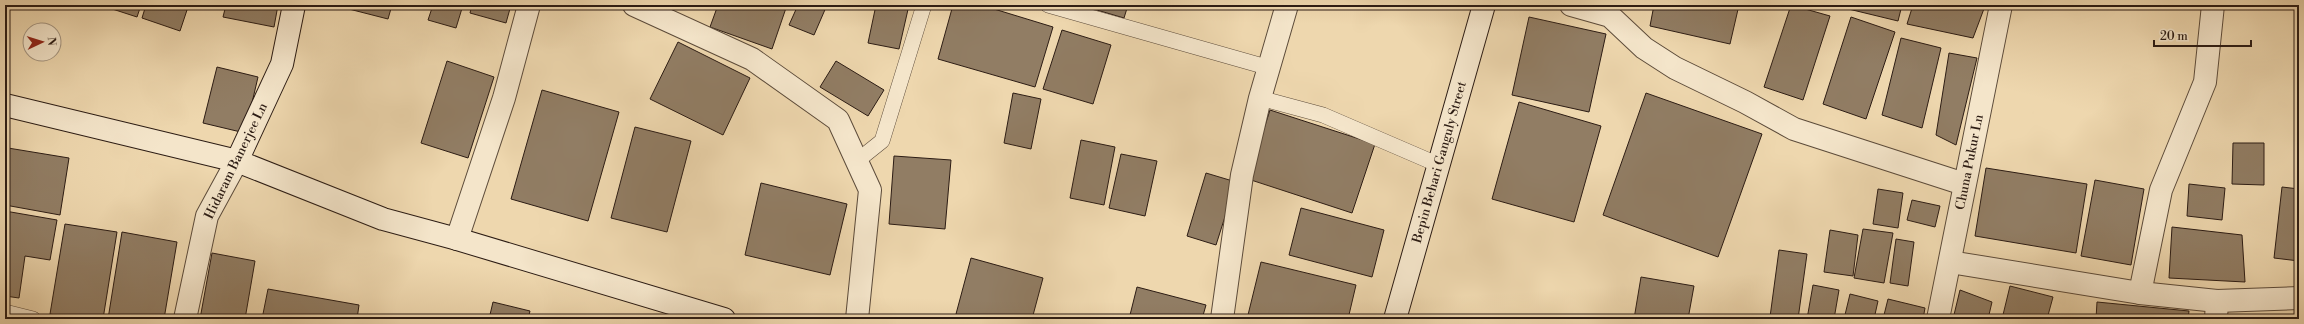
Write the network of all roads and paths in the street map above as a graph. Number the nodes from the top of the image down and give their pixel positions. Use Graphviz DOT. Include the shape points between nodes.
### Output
graph roads {
  1 [pos="294,5"];
  2 [pos="529,5"];
  3 [pos="634,5"];
  4 [pos="924,5"];
  5 [pos="1048,5"];
  6 [pos="1287,5"];
  7 [pos="1484,5"];
  8 [pos="1571,5"];
  9 [pos="2001,5"];
  10 [pos="2213,5"];
  11 [pos="1270,68"];
  12 [pos="1260,98"];
  13 [pos="5,104"];
  14 [pos="236,161"];
  15 [pos="857,161"];
  16 [pos="1439,165"];
  17 [pos="1964,184"];
  18 [pos="457,239"];
  19 [pos="1950,262"];
  20 [pos="2140,292"];
  21 [pos="2299,298"];
  22 [pos="2216,310"];
  23 [pos="5,312"];
  24 [pos="34,319"];
  25 [pos="185,319"];
  26 [pos="724,319"];
  27 [pos="857,319"];
  28 [pos="1222,319"];
  29 [pos="1395,319"];
  30 [pos="1938,319"];
  1 -- 14 [label="street, Hidaram Banerjee Ln" via="282,64"];
  2 -- 18 [label="street" via="504,98"];
  3 -- 15 [label="street" via="752,59 838,120"];
  4 -- 15 [label="lane" via="882,141"];
  5 -- 11 [label="lane"];
  6 -- 11 [label="street"];
  7 -- 16 [label="street, Bepin Behari Ganguly Street"];
  8 -- 17 [label="street" via="1610,16 1644,48 1675,68 1794,129"];
  9 -- 17 [label="street, Chuna Pukur Ln"];
  10 -- 20 [label="street" via="2205,82 2161,190"];
  11 -- 12 [label="street"];
  12 -- 16 [label="lane" via="1323,115"];
  12 -- 28 [label="street" via="1242,175"];
  13 -- 14 [label="street"];
  14 -- 18 [label="street" via="383,219"];
  14 -- 25 [label="street, Hidaram Banerjee Ln" via="206,216"];
  15 -- 27 [label="street" via="870,190"];
  16 -- 29 [label="street, Bepin Behari Ganguly Street"];
  17 -- 19 [label="street, Chuna Pukur Ln"];
  18 -- 26 [label="street"];
  19 -- 20 [label="street"];
  19 -- 30 [label="street, Chuna Pukur Ln"];
  20 -- 22 [label="street"];
  21 -- 22 [label="street"];
  23 -- 24 [label="lane"];
}
